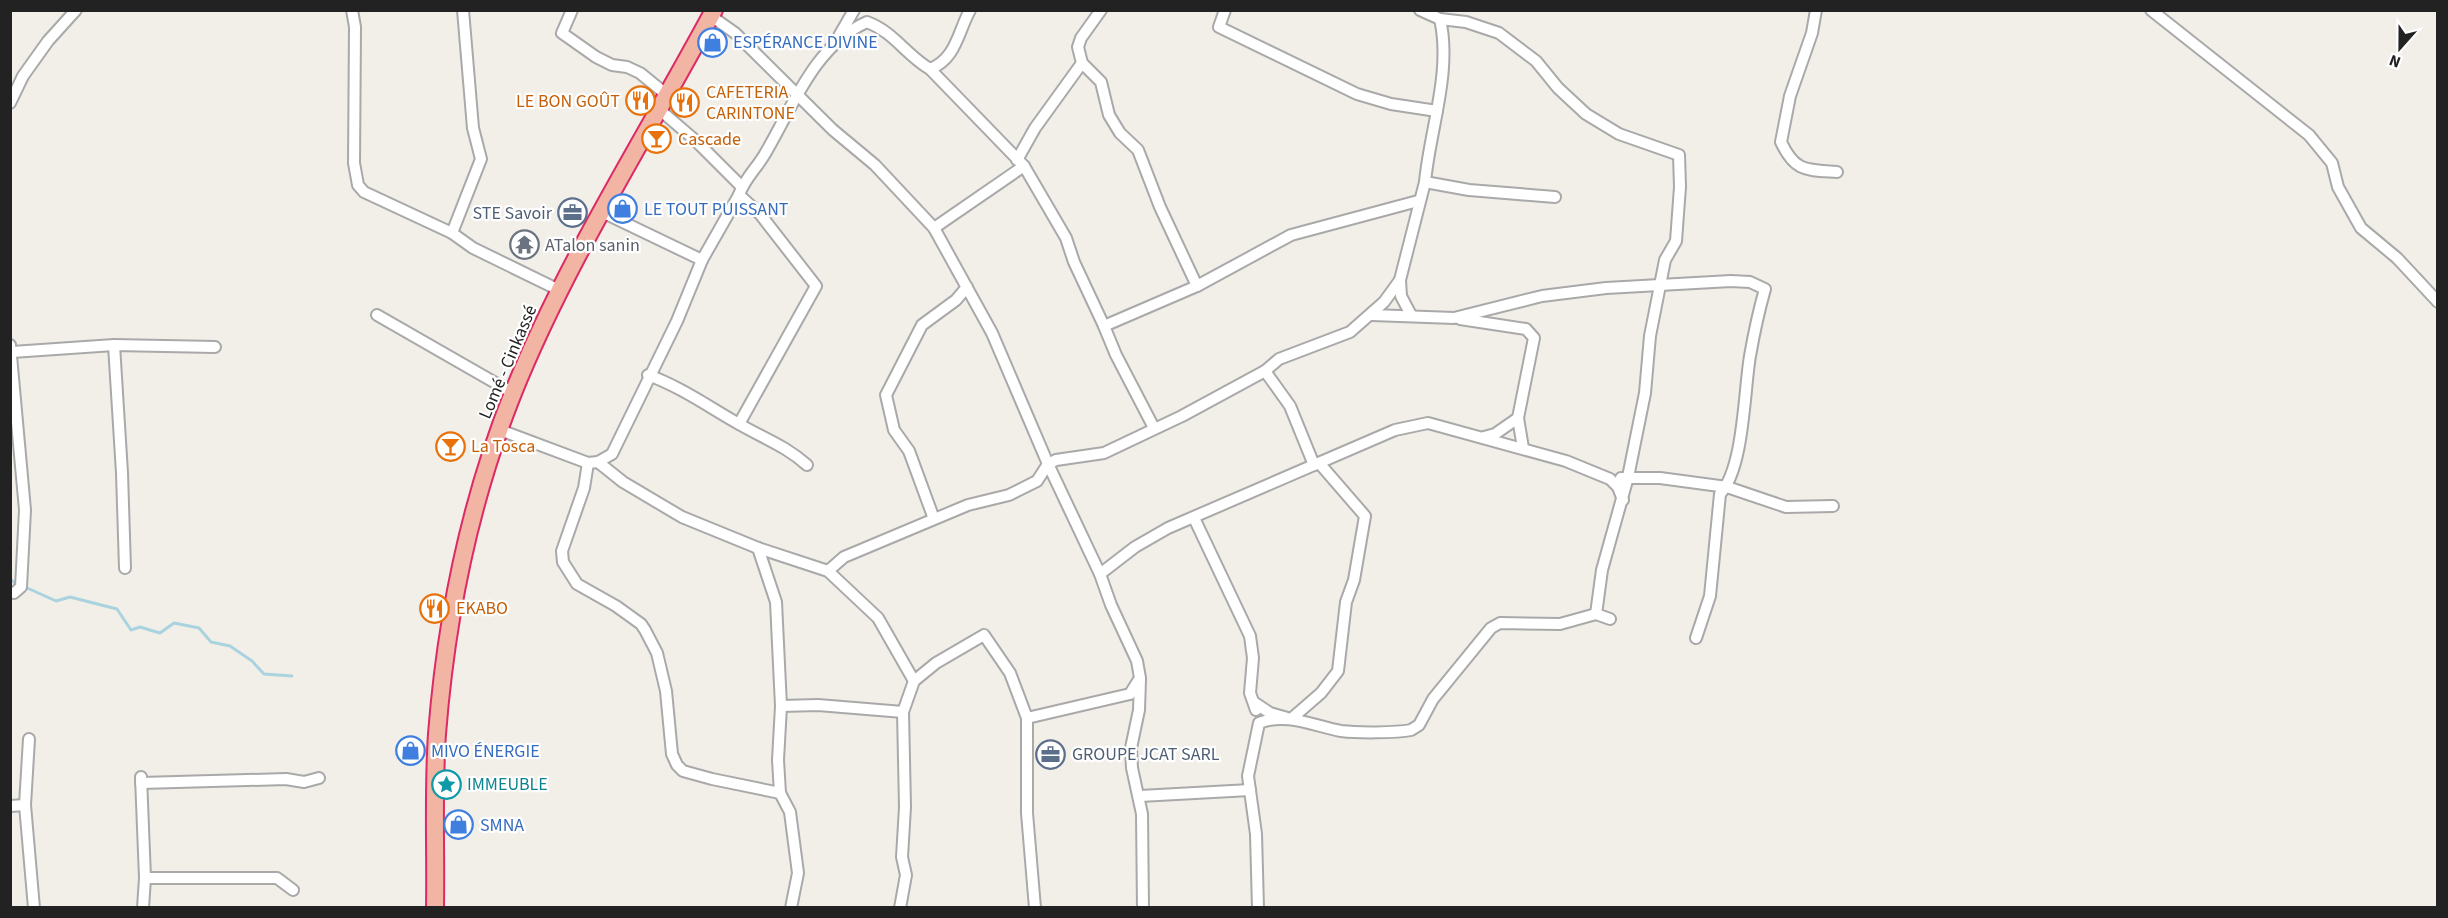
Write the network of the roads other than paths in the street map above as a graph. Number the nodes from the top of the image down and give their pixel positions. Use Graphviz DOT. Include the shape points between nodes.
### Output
graph roads {
  1 [pos="76,10"];
  2 [pos="352,10"];
  3 [pos="463,10"];
  4 [pos="572,10"];
  5 [pos="854,10"];
  6 [pos="970,10"];
  7 [pos="1101,10"];
  8 [pos="1225,10"];
  9 [pos="1420,10"];
  10 [pos="1816,10"];
  11 [pos="2151,10"];
  12 [pos="713,13"];
  13 [pos="1440,19"];
  14 [pos="837,39"];
  15 [pos="1082,63"];
  16 [pos="930,69"];
  17 [pos="799,94"];
  18 [pos="668,95"];
  19 [pos="10,103"];
  20 [pos="660,110"];
  21 [pos="1437,111"];
  22 [pos="1020,163"];
  23 [pos="1837,172"];
  24 [pos="1425,182"];
  25 [pos="740,191"];
  26 [pos="1555,197"];
  27 [pos="1418,201"];
  28 [pos="602,212"];
  29 [pos="933,228"];
  30 [pos="452,233"];
  31 [pos="702,260"];
  32 [pos="1400,280"];
  33 [pos="1660,285"];
  34 [pos="1197,286"];
  35 [pos="967,287"];
  36 [pos="559,290"];
  37 [pos="2438,302"];
  38 [pos="377,315"];
  39 [pos="1372,315"];
  40 [pos="1411,315"];
  41 [pos="1454,318"];
  42 [pos="1104,326"];
  43 [pos="114,345"];
  44 [pos="215,347"];
  45 [pos="11,349"];
  46 [pos="1265,371"];
  47 [pos="648,375"];
  48 [pos="513,393"];
  49 [pos="1518,417"];
  50 [pos="739,424"];
  51 [pos="1154,428"];
  52 [pos="500,430"];
  53 [pos="1480,438"];
  54 [pos="1523,448"];
  55 [pos="593,462"];
  56 [pos="1047,464"];
  57 [pos="807,465"];
  58 [pos="1317,465"];
  59 [pos="1628,477"];
  60 [pos="1610,479"];
  61 [pos="1727,487"];
  62 [pos="1623,501"];
  63 [pos="1833,506"];
  64 [pos="1194,518"];
  65 [pos="934,519"];
  66 [pos="758,548"];
  67 [pos="124,568"];
  68 [pos="828,571"];
  69 [pos="1100,574"];
  70 [pos="14,593"];
  71 [pos="1596,614"];
  72 [pos="1610,619"];
  73 [pos="1696,638"];
  74 [pos="1140,678"];
  75 [pos="914,681"];
  76 [pos="1255,703"];
  77 [pos="781,706"];
  78 [pos="903,712"];
  79 [pos="1027,718"];
  80 [pos="1292,719"];
  81 [pos="1259,723"];
  82 [pos="29,739"];
  83 [pos="319,778"];
  84 [pos="1250,790"];
  85 [pos="780,793"];
  86 [pos="1140,796"];
  87 [pos="26,805"];
  88 [pos="10,806"];
  89 [pos="145,878"];
  90 [pos="293,890"];
  91 [pos="34,908"];
  92 [pos="143,908"];
  93 [pos="435,908"];
  94 [pos="791,908"];
  95 [pos="900,908"];
  96 [pos="1035,908"];
  97 [pos="1143,908"];
  98 [pos="1258,908"];
  1 -- 19 [label="street" via="48,40"];
  2 -- 30 [label="street" via="354,163 358,185 364,192"];
  3 -- 30 [label="street" via="473,128 481,159"];
  4 -- 18 [label="street" via="562,33 596,57 640,73"];
  5 -- 14 [label="street"];
  6 -- 16 [label="street" via="955,48"];
  7 -- 15 [label="street" via="1081,38 1078,48"];
  8 -- 21 [label="street" via="1219,27 1349,90 1391,104"];
  9 -- 13 [label="street"];
  10 -- 23 [label="street" via="1790,96 1781,142 1795,165 1806,170"];
  11 -- 37 [label="street" via="2309,135 2332,164 2338,187 2361,228 2397,258"];
  12 -- 17 [label="street"];
  12 -- 18 [label="highway, Lomé - Cinkassé"];
  13 -- 21 [label="street" via="1444,34"];
  13 -- 33 [label="street" via="1466,22 1499,33 1536,61 1586,114 1619,134 1679,155 1676,241 1665,260"];
  14 -- 16 [label="street" via="867,22 891,34"];
  14 -- 17 [label="street"];
  15 -- 22 [label="street" via="1035,128"];
  15 -- 34 [label="street" via="1101,82 1109,115 1120,133 1138,150"];
  16 -- 22 [label="street"];
  17 -- 25 [label="street"];
  17 -- 29 [label="street" via="833,130 875,165"];
  18 -- 20 [label="highway, Lomé - Cinkassé"];
  20 -- 25 [label="street" via="696,141"];
  20 -- 28 [label="highway, Lomé - Cinkassé"];
  21 -- 24 [label="street"];
  22 -- 29 [label="street"];
  22 -- 42 [label="street" via="1066,238"];
  24 -- 26 [label="street"];
  24 -- 27 [label="street"];
  25 -- 31 [label="street"];
  25 -- 50 [label="street" via="816,286"];
  27 -- 32 [label="street"];
  27 -- 34 [label="street" via="1290,235"];
  28 -- 31 [label="street"];
  28 -- 36 [label="highway, Lomé - Cinkassé"];
  29 -- 35 [label="street"];
  30 -- 36 [label="street" via="473,248"];
  31 -- 47 [label="street"];
  32 -- 39 [label="street"];
  32 -- 40 [label="street" via="1401,296"];
  33 -- 41 [label="street" via="1542,296"];
  33 -- 59 [label="street"];
  33 -- 61 [label="street" via="1750,282 1766,289 1750,357 1736,457"];
  34 -- 42 [label="street"];
  35 -- 56 [label="street" via="992,333"];
  35 -- 65 [label="street" via="922,325 886,395 894,430 909,451"];
  36 -- 48 [label="highway, Lomé - Cinkassé"];
  38 -- 48 [label="street"];
  39 -- 40 [label="street"];
  39 -- 46 [label="street" via="1350,332 1279,359"];
  40 -- 41 [label="street"];
  41 -- 49 [label="street" via="1526,329 1534,338"];
  42 -- 51 [label="street"];
  43 -- 44 [label="street"];
  43 -- 45 [label="street"];
  43 -- 67 [label="street"];
  45 -- 70 [label="street" via="25,510 21,587"];
  46 -- 51 [label="street"];
  46 -- 58 [label="street" via="1290,406"];
  47 -- 50 [label="street"];
  47 -- 55 [label="street" via="612,454"];
  48 -- 52 [label="highway, Lomé - Cinkassé"];
  49 -- 53 [label="street" via="1495,434"];
  49 -- 54 [label="street"];
  50 -- 57 [label="street" via="789,449"];
  51 -- 56 [label="street" via="1104,453"];
  52 -- 55 [label="street"];
  52 -- 93 [label="highway, Lomé - Cinkassé" via="483,482 452,613 437,736"];
  53 -- 54 [label="street"];
  53 -- 58 [label="street" via="1428,423 1395,430"];
  54 -- 60 [label="street"];
  55 -- 66 [label="street" via="673,512"];
  55 -- 85 [label="street" via="562,551 563,562 577,584 616,606 645,630 657,653 677,765 683,771 712,779"];
  56 -- 65 [label="street" via="1037,481 1009,495"];
  56 -- 69 [label="street"];
  58 -- 64 [label="street"];
  58 -- 80 [label="street" via="1365,516 1354,580 1346,602 1338,671"];
  59 -- 60 [label="street"];
  59 -- 61 [label="street"];
  59 -- 62 [label="street"];
  60 -- 62 [label="street"];
  61 -- 63 [label="street" via="1785,507"];
  61 -- 73 [label="street" via="1720,494 1710,596"];
  62 -- 71 [label="street" via="1602,570"];
  64 -- 69 [label="street" via="1135,547"];
  64 -- 76 [label="street" via="1250,636 1250,693"];
  65 -- 68 [label="street" via="844,557"];
  66 -- 68 [label="street"];
  66 -- 77 [label="street" via="776,602"];
  68 -- 75 [label="street" via="878,618"];
  69 -- 74 [label="street" via="1137,661"];
  71 -- 72 [label="street"];
  71 -- 80 [label="street" via="1560,624 1500,623 1491,628 1433,699 1419,725 1411,730 1344,731"];
  74 -- 79 [label="street" via="1130,694"];
  74 -- 86 [label="street" via="1139,710 1131,748"];
  75 -- 78 [label="street"];
  75 -- 79 [label="street" via="984,635 1010,673"];
  76 -- 80 [label="street" via="1270,713"];
  76 -- 81 [label="street"];
  77 -- 78 [label="street"];
  77 -- 85 [label="street" via="777,760"];
  78 -- 95 [label="street" via="902,857 906,875"];
  79 -- 96 [label="street" via="1027,813"];
  80 -- 81 [label="street" via="1270,718"];
  81 -- 84 [label="street" via="1248,776"];
  82 -- 87 [label="street"];
  83 -- 89 [label="street" via="304,782 141,780"];
  84 -- 86 [label="street"];
  84 -- 98 [label="street" via="1256,834"];
  85 -- 94 [label="street" via="790,812 798,873"];
  86 -- 97 [label="street"];
  87 -- 88 [label="street"];
  87 -- 91 [label="street"];
  89 -- 90 [label="street" via="277,878"];
  89 -- 92 [label="street"];
}
